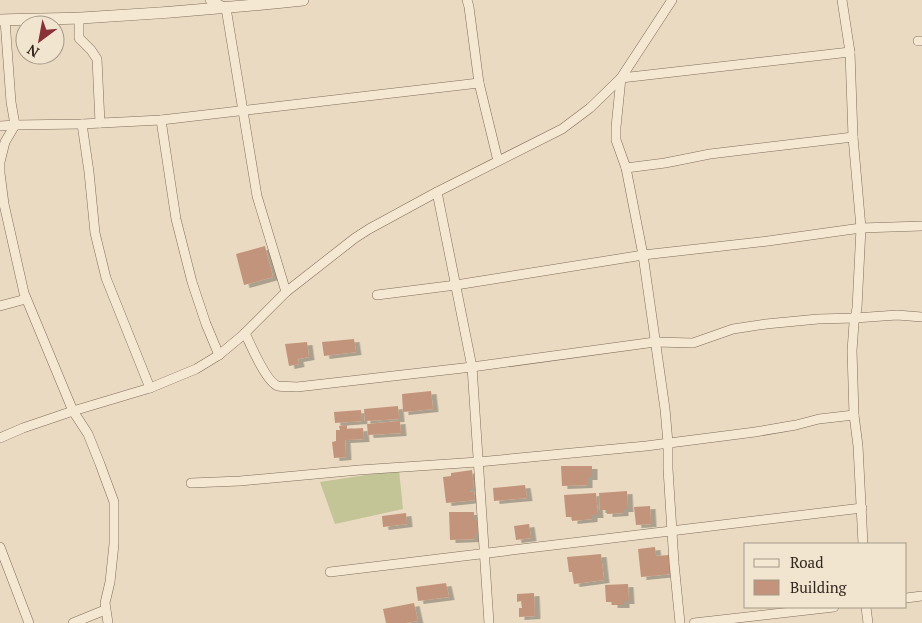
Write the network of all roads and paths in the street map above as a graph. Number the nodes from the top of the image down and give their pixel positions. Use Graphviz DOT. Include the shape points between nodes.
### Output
graph roads {
  1 [pos="210,0"];
  2 [pos="303,0"];
  3 [pos="467,0"];
  4 [pos="672,0"];
  5 [pos="842,0"];
  6 [pos="226,8"];
  7 [pos="79,18"];
  8 [pos="2,20"];
  9 [pos="850,52"];
  10 [pos="621,78"];
  11 [pos="479,83"];
  12 [pos="243,110"];
  13 [pos="161,120"];
  14 [pos="100,123"];
  15 [pos="82,124"];
  16 [pos="15,125"];
  17 [pos="0,126"];
  18 [pos="853,137"];
  19 [pos="498,161"];
  20 [pos="626,168"];
  21 [pos="438,192"];
  22 [pos="2,204"];
  23 [pos="922,226"];
  24 [pos="861,228"];
  25 [pos="643,255"];
  26 [pos="456,285"];
  27 [pos="286,292"];
  28 [pos="377,295"];
  29 [pos="26,299"];
  30 [pos="0,306"];
  31 [pos="922,317"];
  32 [pos="855,318"];
  33 [pos="245,333"];
  34 [pos="655,342"];
  35 [pos="219,355"];
  36 [pos="472,367"];
  37 [pos="150,388"];
  38 [pos="73,411"];
  39 [pos="854,415"];
  40 [pos="0,438"];
  41 [pos="668,443"];
  42 [pos="478,462"];
  43 [pos="191,483"];
  44 [pos="862,508"];
  45 [pos="672,532"];
  46 [pos="863,543"];
  47 [pos="0,547"];
  48 [pos="484,553"];
  49 [pos="330,572"];
  50 [pos="922,596"];
  51 [pos="907,598"];
  52 [pos="825,608"];
  53 [pos="866,608"];
  54 [pos="105,610"];
  55 [pos="29,623"];
  56 [pos="73,623"];
  57 [pos="108,623"];
  58 [pos="489,623"];
  59 [pos="680,623"];
  60 [pos="694,623"];
  61 [pos="868,623"];
  1 -- 6 [label="street"];
  2 -- 6 [label="street"];
  3 -- 11 [label="street"];
  4 -- 10 [label="street"];
  5 -- 9 [label="street"];
  6 -- 7 [label="street"];
  6 -- 12 [label="street"];
  7 -- 8 [label="street"];
  7 -- 14 [label="street" via="79,38 97,59"];
  8 -- 16 [label="street"];
  9 -- 10 [label="street"];
  9 -- 18 [label="street"];
  10 -- 19 [label="street" via="562,129"];
  10 -- 20 [label="street" via="616,140"];
  11 -- 12 [label="street"];
  11 -- 19 [label="street"];
  12 -- 13 [label="street"];
  12 -- 27 [label="street" via="257,196"];
  13 -- 14 [label="street"];
  13 -- 35 [label="street" via="176,219 192,282"];
  14 -- 15 [label="street"];
  15 -- 16 [label="street"];
  15 -- 37 [label="street" via="95,233 106,278"];
  16 -- 17 [label="street"];
  16 -- 22 [label="street" via="5,142 0,162"];
  18 -- 20 [label="street" via="710,154"];
  18 -- 24 [label="street"];
  19 -- 21 [label="street"];
  20 -- 25 [label="street"];
  21 -- 26 [label="street"];
  21 -- 27 [label="street" via="355,238"];
  22 -- 29 [label="street"];
  23 -- 24 [label="street"];
  24 -- 25 [label="street"];
  24 -- 32 [label="street"];
  25 -- 26 [label="street"];
  25 -- 34 [label="street"];
  26 -- 28 [label="street"];
  26 -- 36 [label="street"];
  27 -- 33 [label="street"];
  29 -- 30 [label="street"];
  29 -- 38 [label="street"];
  31 -- 32 [label="street"];
  32 -- 34 [label="street" via="741,327 693,343"];
  32 -- 39 [label="street" via="852,351"];
  33 -- 35 [label="street"];
  33 -- 36 [label="street" via="264,371 276,386"];
  34 -- 36 [label="street"];
  34 -- 41 [label="street"];
  35 -- 37 [label="street" via="196,369"];
  36 -- 42 [label="street"];
  37 -- 38 [label="street"];
  38 -- 40 [label="street"];
  38 -- 54 [label="street" via="88,434 114,502 114,544"];
  39 -- 41 [label="street"];
  39 -- 44 [label="street"];
  41 -- 42 [label="street"];
  41 -- 45 [label="street"];
  42 -- 43 [label="street"];
  42 -- 48 [label="street"];
  44 -- 45 [label="street"];
  44 -- 46 [label="street"];
  45 -- 48 [label="street"];
  45 -- 59 [label="street"];
  47 -- 55 [label="street"];
  48 -- 49 [label="street"];
  48 -- 58 [label="street"];
  50 -- 51 [label="street"];
  52 -- 60 [label="street"];
  53 -- 61 [label="street"];
  54 -- 56 [label="street"];
  54 -- 57 [label="street"];
}
